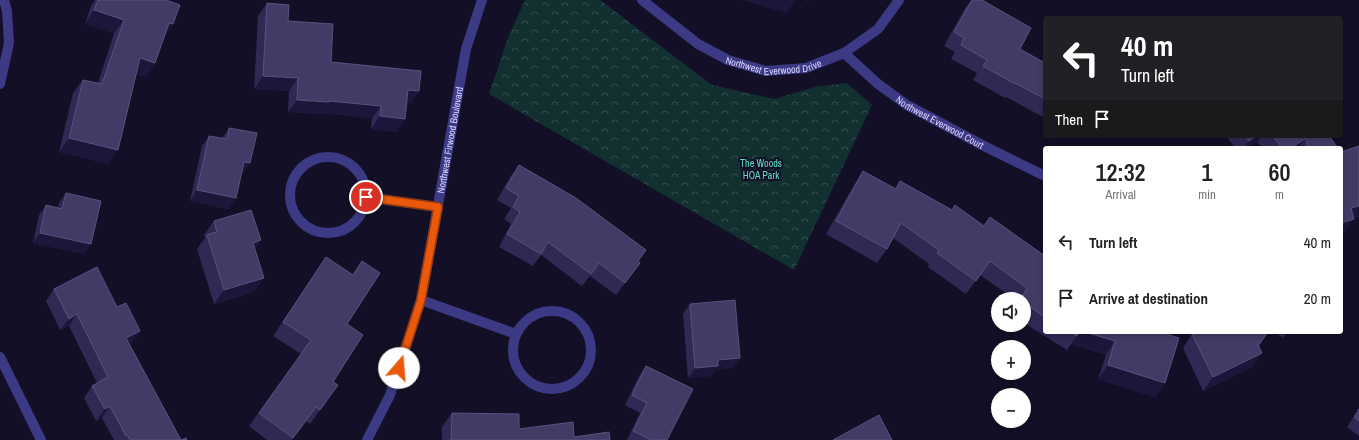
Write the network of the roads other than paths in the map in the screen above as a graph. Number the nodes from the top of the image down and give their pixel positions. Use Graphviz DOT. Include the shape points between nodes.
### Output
graph roads {
  1 [pos="4,0"];
  2 [pos="482,0"];
  3 [pos="642,0"];
  4 [pos="900,0"];
  5 [pos="844,54"];
  6 [pos="0,84"];
  7 [pos="1043,175"];
  8 [pos="366,197"];
  9 [pos="438,207"];
  10 [pos="421,300"];
  11 [pos="516,334"];
  12 [pos="0,357"];
  13 [pos="41,440"];
  14 [pos="367,440"];
  1 -- 6 [label="street" via="9,43"];
  2 -- 9 [label="street, Northwest Firwood Boulevard" via="466,49"];
  3 -- 5 [label="street, Northwest Everwood Drive" via="698,44 728,60 766,70 806,68"];
  4 -- 5 [label="street, Northwest Everwood Drive" via="878,29"];
  5 -- 7 [label="street, Northwest Everwood Court" via="907,105"];
  8 -- 8 [label="street" via="360,174 342,160 330,157 319,158 298,170 292,181 290,193 291,204 303,225 325,233 337,232 357,220"];
  8 -- 9 [label="street"];
  9 -- 10 [label="street, Northwest Firwood Boulevard"];
  10 -- 11 [label="street"];
  10 -- 14 [label="street, Northwest Firwood Boulevard" via="390,394"];
  11 -- 11 [label="street" via="513,358 518,370 536,386 560,389 572,384 588,366 591,342 578,320 568,314 544,311 522,323"];
  12 -- 13 [label="street"];
}
